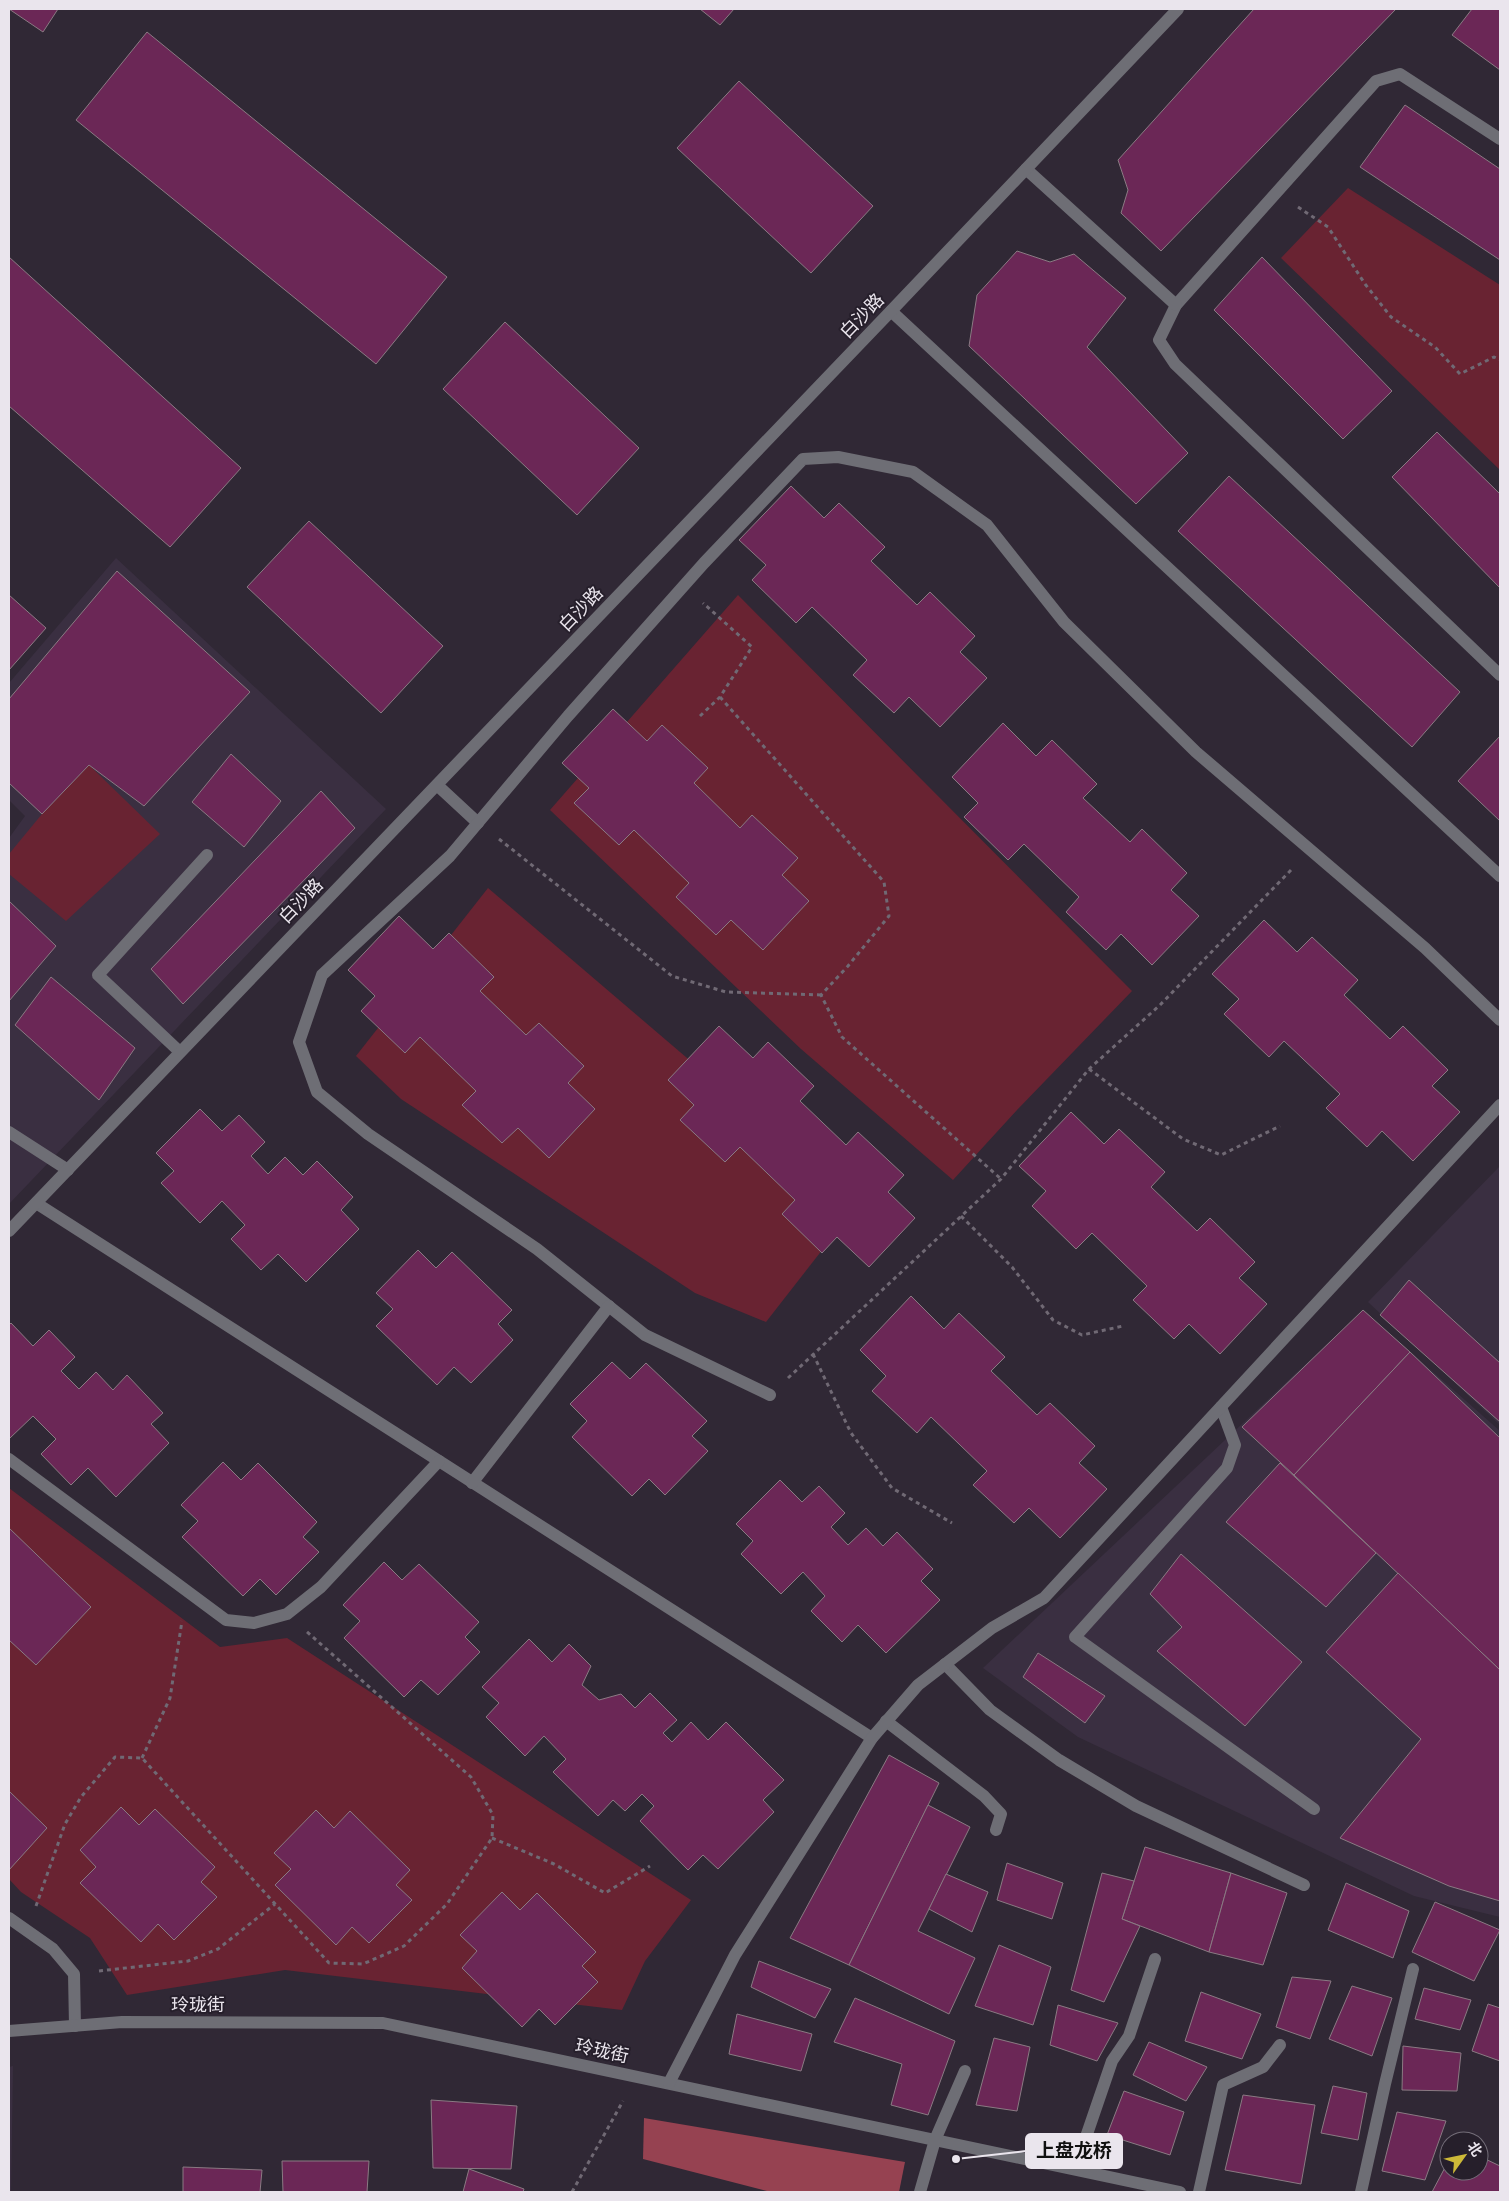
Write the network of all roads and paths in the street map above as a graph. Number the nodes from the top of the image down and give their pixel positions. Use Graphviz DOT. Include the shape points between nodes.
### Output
graph roads {
  1 [pos="1178,9"];
  2 [pos="1500,139"];
  3 [pos="1026,169"];
  4 [pos="1276,193"];
  5 [pos="1176,305"];
  6 [pos="891,311"];
  7 [pos="1500,360"];
  8 [pos="684,585"];
  9 [pos="1500,675"];
  10 [pos="720,697"];
  11 [pos="700,716"];
  12 [pos="437,785"];
  13 [pos="478,823"];
  14 [pos="1311,850"];
  15 [pos="207,855"];
  16 [pos="1500,876"];
  17 [pos="821,995"];
  18 [pos="1500,1020"];
  19 [pos="180,1052"];
  20 [pos="1089,1069"];
  21 [pos="1500,1105"];
  22 [pos="1280,1126"];
  23 [pos="9,1132"];
  24 [pos="68,1170"];
  25 [pos="1001,1179"];
  26 [pos="36,1203"];
  27 [pos="961,1216"];
  28 [pos="9,1231"];
  29 [pos="609,1306"];
  30 [pos="1123,1326"];
  31 [pos="813,1354"];
  32 [pos="770,1395"];
  33 [pos="1221,1407"];
  34 [pos="9,1460"];
  35 [pos="439,1461"];
  36 [pos="472,1483"];
  37 [pos="952,1523"];
  38 [pos="186,1591"];
  39 [pos="287,1614"];
  40 [pos="945,1664"];
  41 [pos="886,1721"];
  42 [pos="872,1738"];
  43 [pos="142,1758"];
  44 [pos="1314,1809"];
  45 [pos="996,1830"];
  46 [pos="492,1838"];
  47 [pos="650,1866"];
  48 [pos="1304,1885"];
  49 [pos="275,1904"];
  50 [pos="9,1918"];
  51 [pos="27,1931"];
  52 [pos="1155,1959"];
  53 [pos="1413,1969"];
  54 [pos="74,1974"];
  55 [pos="75,2026"];
  56 [pos="9,2031"];
  57 [pos="1280,2045"];
  58 [pos="965,2070"];
  59 [pos="637,2077"];
  60 [pos="669,2083"];
  61 [pos="935,2140"];
  62 [pos="1075,2169"];
  63 [pos="572,2192"];
  64 [pos="920,2192"];
  65 [pos="1180,2192"];
  66 [pos="1199,2192"];
  67 [pos="1361,2192"];
  1 -- 3 [label="street, 白沙路"];
  2 -- 4 [label="street" via="1400,74 1376,81"];
  3 -- 5 [label="street"];
  3 -- 6 [label="street, 白沙路"];
  4 -- 5 [label="street"];
  4 -- 7 [label="path" via="1328,228 1364,284 1391,317 1435,347 1460,374 1494,357"];
  5 -- 9 [label="street" via="1159,340 1174,364"];
  6 -- 12 [label="street, 白沙路"];
  6 -- 16 [label="street"];
  8 -- 10 [label="path" via="752,647"];
  8 -- 13 [label="street"];
  8 -- 14 [label="street" via="803,459 838,457 913,472 987,526 1064,622 1196,752"];
  10 -- 11 [label="path"];
  10 -- 17 [label="path" via="884,882 889,916"];
  12 -- 13 [label="street"];
  12 -- 19 [label="street, 白沙路"];
  13 -- 17 [label="path" via="672,976 726,992"];
  13 -- 29 [label="street" via="450,856 322,976 299,1042 317,1092 368,1134 538,1249"];
  14 -- 18 [label="street" via="1425,948"];
  14 -- 20 [label="path" via="1160,1005"];
  15 -- 19 [label="street" via="98,975"];
  17 -- 25 [label="path" via="842,1037"];
  19 -- 24 [label="street, 白沙路"];
  20 -- 22 [label="path" via="1184,1138 1221,1155"];
  20 -- 25 [label="path"];
  21 -- 33 [label="street"];
  23 -- 24 [label="street"];
  24 -- 26 [label="street, 白沙路"];
  25 -- 27 [label="path"];
  26 -- 28 [label="street, 白沙路"];
  26 -- 35 [label="street"];
  27 -- 30 [label="path" via="1012,1267 1052,1320 1082,1335"];
  27 -- 31 [label="path"];
  29 -- 32 [label="street" via="645,1335"];
  29 -- 36 [label="street"];
  31 -- 32 [label="path"];
  31 -- 37 [label="path" via="850,1433 892,1488"];
  33 -- 40 [label="street" via="1044,1598 992,1628"];
  33 -- 44 [label="street" via="1235,1445 1227,1468 1076,1637"];
  34 -- 38 [label="street"];
  35 -- 36 [label="street"];
  35 -- 39 [label="street" via="321,1587"];
  36 -- 42 [label="street"];
  38 -- 39 [label="street" via="226,1620 254,1623"];
  38 -- 43 [label="path" via="170,1698"];
  39 -- 46 [label="path" via="471,1777 493,1815"];
  40 -- 41 [label="street" via="918,1685"];
  40 -- 48 [label="street" via="990,1710 1059,1760 1136,1806"];
  41 -- 42 [label="street"];
  41 -- 45 [label="street" via="984,1796 1001,1814"];
  42 -- 60 [label="street" via="735,1955"];
  43 -- 49 [label="path"];
  43 -- 51 [label="path" via="115,1757 81,1797 65,1824"];
  46 -- 47 [label="path" via="554,1864 606,1893"];
  46 -- 49 [label="path" via="447,1904 404,1946 364,1964 329,1963"];
  49 -- 54 [label="path" via="218,1949 188,1961"];
  50 -- 51 [label="street"];
  51 -- 54 [label="street" via="52,1949"];
  52 -- 62 [label="street" via="1130,2036 1112,2061"];
  53 -- 67 [label="street"];
  54 -- 55 [label="street"];
  55 -- 56 [label="street, 玲珑街"];
  55 -- 59 [label="street, 玲珑街" via="122,2022 382,2023"];
  57 -- 66 [label="street" via="1263,2067 1224,2085"];
  58 -- 61 [label="street"];
  59 -- 60 [label="street, 玲珑街"];
  59 -- 63 [label="path"];
  60 -- 61 [label="street, 玲珑街"];
  61 -- 62 [label="street, 玲珑街"];
  61 -- 64 [label="street"];
  62 -- 65 [label="street, 玲珑街"];
}
